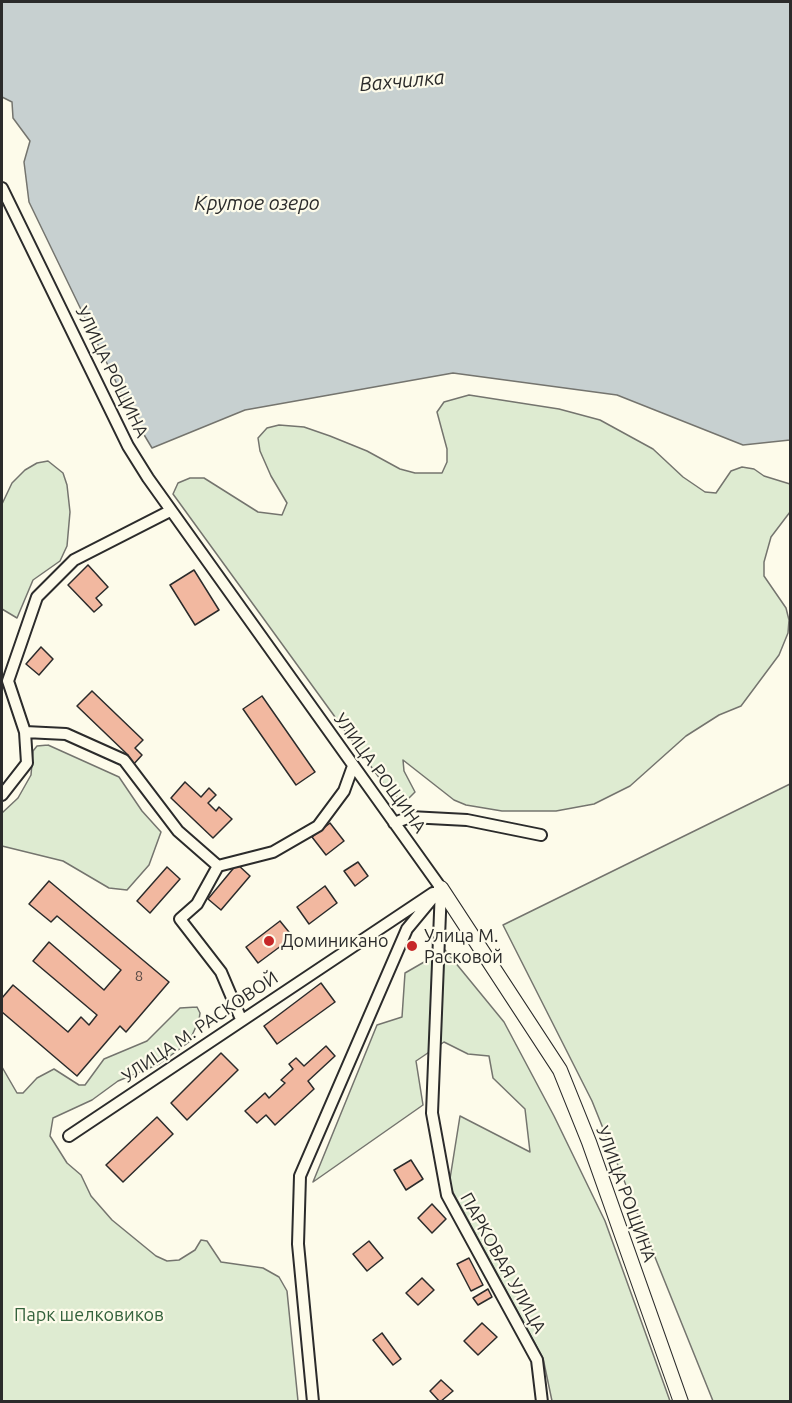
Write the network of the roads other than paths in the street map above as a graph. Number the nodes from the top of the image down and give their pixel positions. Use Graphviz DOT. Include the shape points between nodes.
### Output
graph roads {
  1 [pos="2,188"];
  2 [pos="170,511"];
  3 [pos="25,732"];
  4 [pos="353,765"];
  5 [pos="2,795"];
  6 [pos="394,823"];
  7 [pos="541,835"];
  8 [pos="218,866"];
  9 [pos="441,888"];
  10 [pos="388,920"];
  11 [pos="407,929"];
  12 [pos="241,1019"];
  13 [pos="69,1136"];
  14 [pos="313,1401"];
  15 [pos="542,1401"];
  16 [pos="681,1401"];
  1 -- 2 [label="street, УЛИЦА РОЩИНА" via="128,446"];
  2 -- 3 [label="street" via="75,560 37,597 8,681"];
  2 -- 4 [label="street, УЛИЦА РОЩИНА"];
  3 -- 5 [label="street" via="27,763"];
  3 -- 8 [label="street" via="66,734 124,760 178,831"];
  4 -- 6 [label="street, УЛИЦА РОЩИНА"];
  4 -- 8 [label="street" via="344,791 318,826 273,852"];
  6 -- 7 [label="street" via="410,817 467,820"];
  6 -- 9 [label="street, УЛИЦА РОЩИНА"];
  8 -- 12 [label="street" via="196,904 180,919 221,972"];
  9 -- 10 [label="street, УЛИЦА М. РАСКОВОЙ"];
  9 -- 11 [label="street"];
  9 -- 15 [label="street, ПАРКОВАЯ УЛИЦА" via="432,1113 447,1195 537,1359"];
  9 -- 16 [label="street, УЛИЦА РОЩИНА" via="560,1070"];
  10 -- 11 [label="street" via="399,921"];
  10 -- 12 [label="street, УЛИЦА М. РАСКОВОЙ"];
  11 -- 14 [label="street" via="300,1176 298,1244"];
  12 -- 13 [label="street, УЛИЦА М. РАСКОВОЙ"];
}
